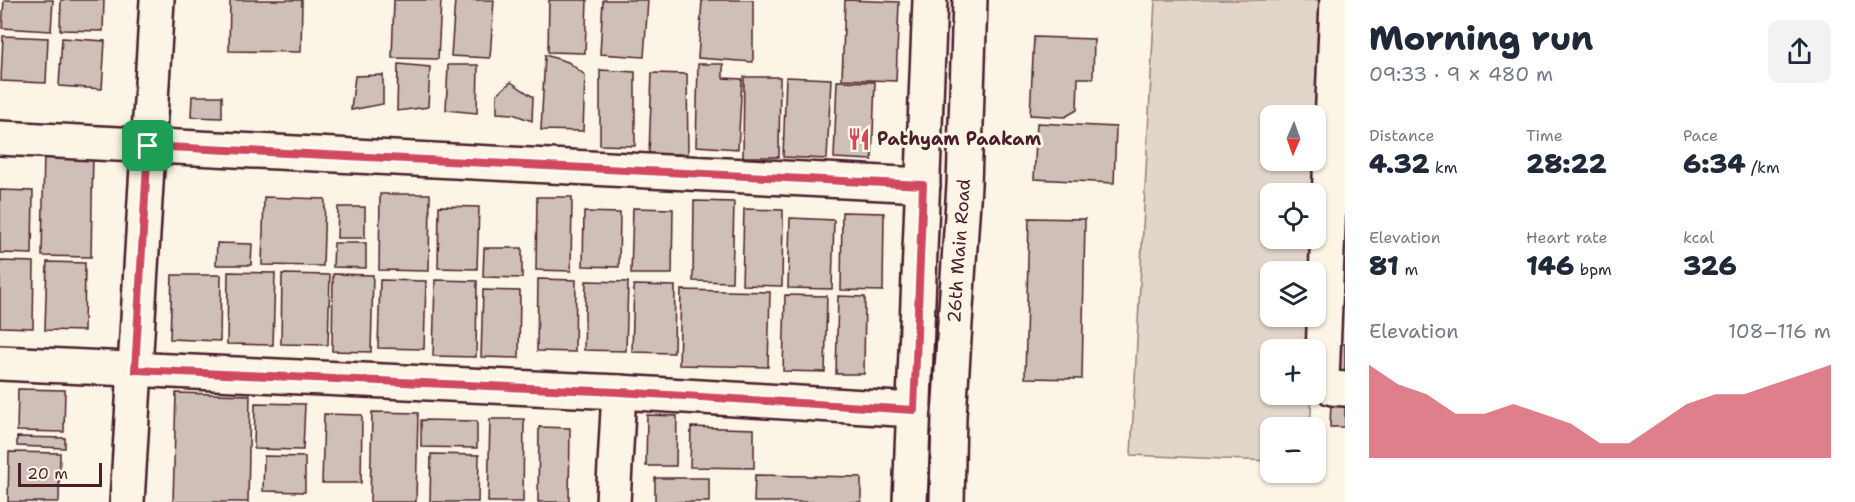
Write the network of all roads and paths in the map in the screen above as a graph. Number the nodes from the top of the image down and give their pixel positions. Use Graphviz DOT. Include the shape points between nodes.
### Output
graph roads {
  1 [pos="157,0"];
  2 [pos="930,0"];
  3 [pos="970,0"];
  4 [pos="1337,0"];
  5 [pos="0,138"];
  6 [pos="148,146"];
  7 [pos="923,185"];
  8 [pos="1335,287"];
  9 [pos="0,363"];
  10 [pos="135,370"];
  11 [pos="1345,388"];
  12 [pos="619,392"];
  13 [pos="914,410"];
  14 [pos="127,502"];
  15 [pos="613,502"];
  16 [pos="910,502"];
  17 [pos="948,502"];
  1 -- 6 [label="street"];
  2 -- 7 [label="street, 26th Main Road"];
  3 -- 17 [label="street, 26th Main Road"];
  4 -- 8 [label="street"];
  5 -- 6 [label="street"];
  6 -- 7 [label="street"];
  6 -- 10 [label="street"];
  7 -- 13 [label="street, 26th Main Road"];
  8 -- 11 [label="street" via="1322,380 1332,388"];
  9 -- 10 [label="street"];
  10 -- 12 [label="street"];
  10 -- 14 [label="street"];
  12 -- 13 [label="street"];
  12 -- 15 [label="street"];
  13 -- 16 [label="street, 26th Main Road"];
}
